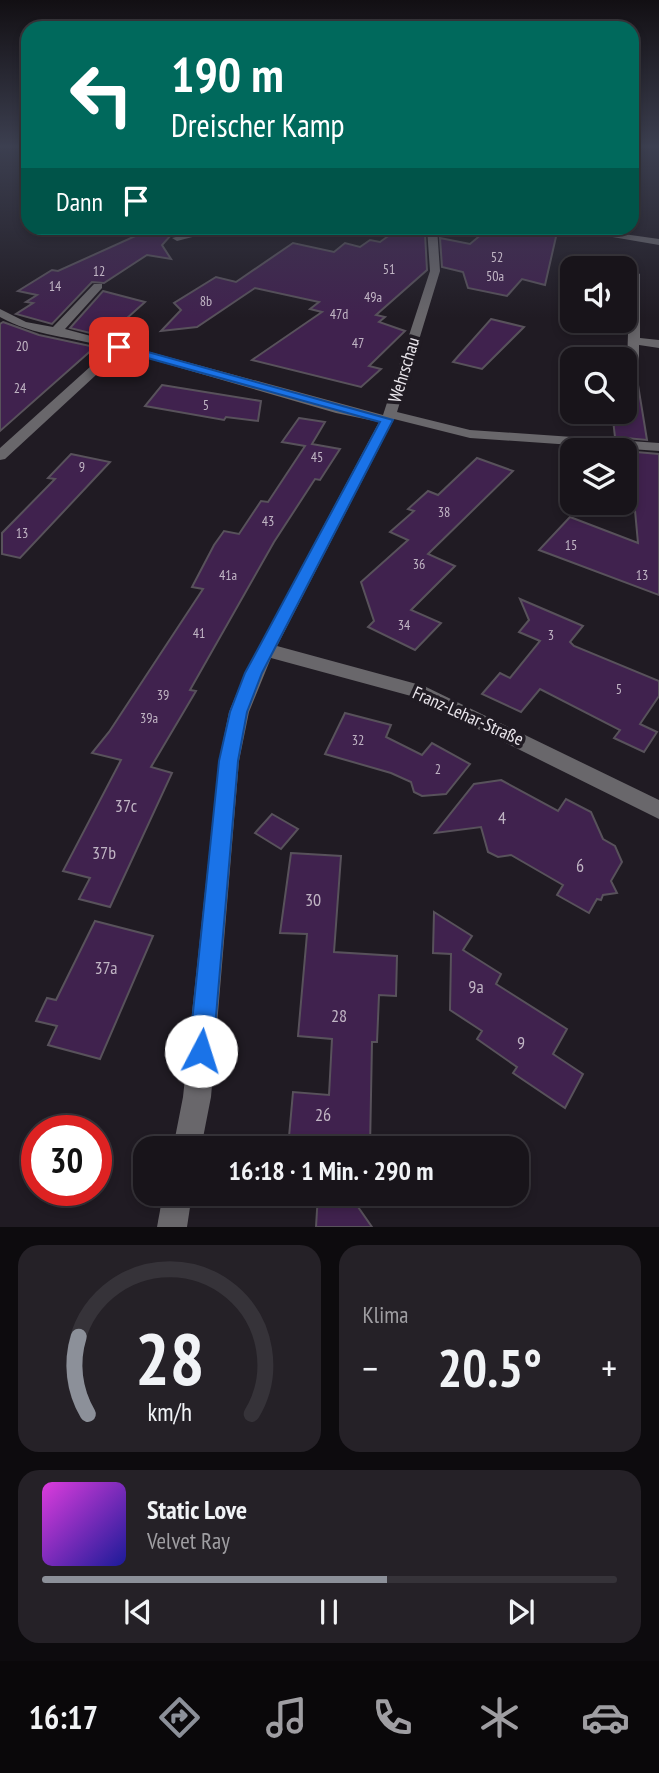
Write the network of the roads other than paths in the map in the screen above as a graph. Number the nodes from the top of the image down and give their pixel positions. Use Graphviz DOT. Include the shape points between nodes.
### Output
graph roads {
  1 [pos="187,235"];
  2 [pos="432,235"];
  3 [pos="612,235"];
  4 [pos="177,237"];
  5 [pos="659,242"];
  6 [pos="98,286"];
  7 [pos="0,312"];
  8 [pos="56,331"];
  9 [pos="633,333"];
  10 [pos="633,341"];
  11 [pos="659,344"];
  12 [pos="119,347"];
  13 [pos="633,347"];
  14 [pos="389,417"];
  15 [pos="659,447"];
  16 [pos="0,456"];
  17 [pos="267,650"];
  18 [pos="659,810"];
  19 [pos="189,1136"];
  20 [pos="176,1206"];
  21 [pos="172,1227"];
  1 -- 4 [label="street"];
  2 -- 14 [label="street, Wehrschau" via="435,271"];
  3 -- 5 [label="street"];
  6 -- 8 [label="street"];
  7 -- 8 [label="street" via="23,326"];
  8 -- 12 [label="street"];
  9 -- 10 [label="street"];
  10 -- 11 [label="street"];
  10 -- 13 [label="street"];
  12 -- 14 [label="street"];
  12 -- 16 [label="street"];
  14 -- 15 [label="street" via="470,434"];
  14 -- 17 [label="street, Wehrschau"];
  17 -- 18 [label="street, Franz-Lehar-Straße" via="417,691"];
  17 -- 19 [label="street, Wehrschau" via="239,712 229,761 197,1097"];
  20 -- 21 [label="street"];
}
